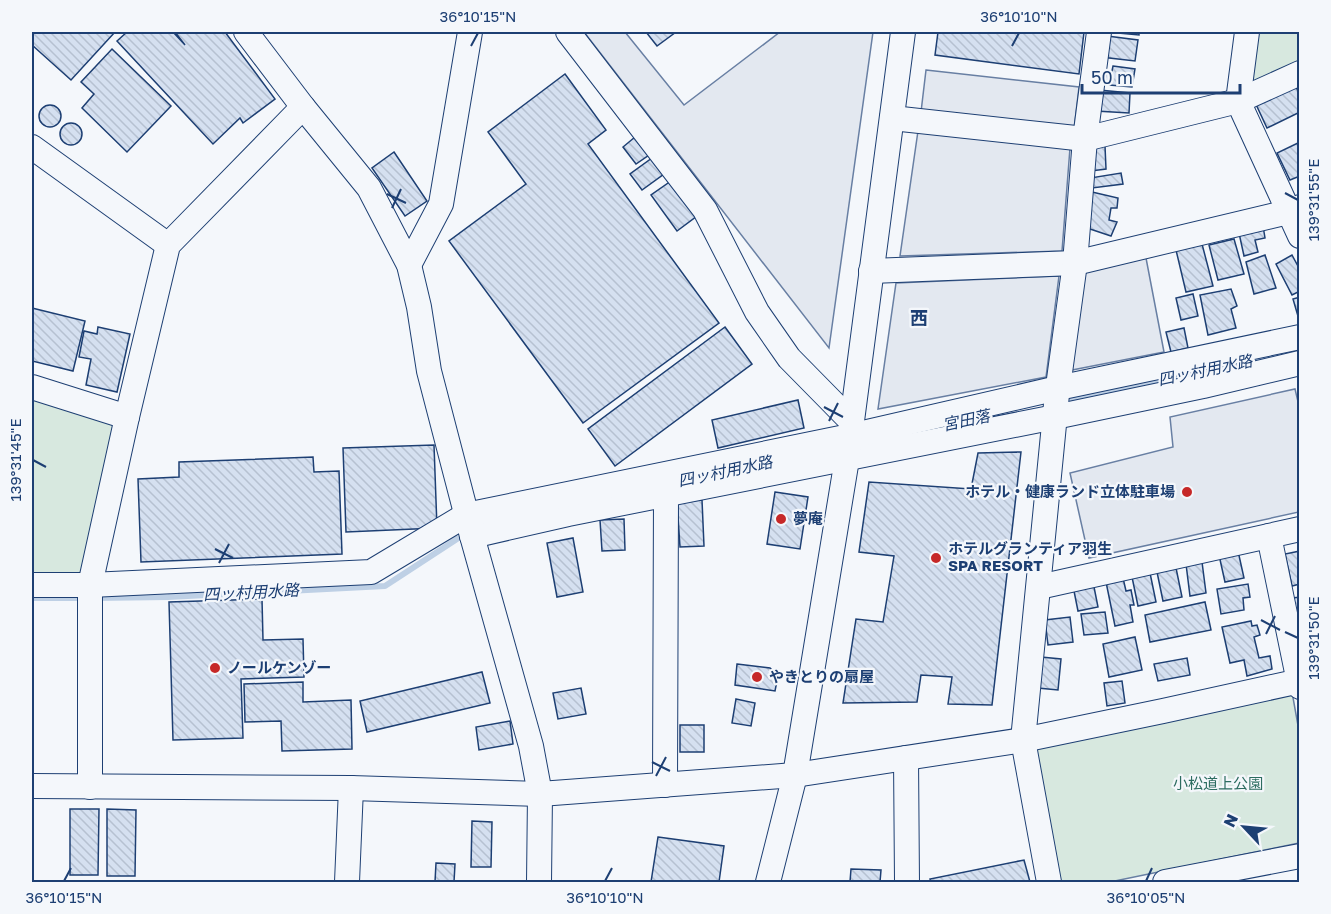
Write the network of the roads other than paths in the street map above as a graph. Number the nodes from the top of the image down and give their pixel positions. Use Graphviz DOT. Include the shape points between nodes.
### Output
graph roads {
  1 [pos="246,32"];
  2 [pos="470,32"];
  3 [pos="568,32"];
  4 [pos="903,32"];
  5 [pos="1099,32"];
  6 [pos="1247,32"];
  7 [pos="1299,73"];
  8 [pos="1238,101"];
  9 [pos="303,107"];
  10 [pos="892,118"];
  11 [pos="1085,139"];
  12 [pos="32,147"];
  13 [pos="1294,210"];
  14 [pos="1299,236"];
  15 [pos="168,245"];
  16 [pos="1075,263"];
  17 [pos="409,265"];
  18 [pos="871,271"];
  19 [pos="1299,337"];
  20 [pos="1299,363"];
  21 [pos="32,387"];
  22 [pos="1057,401"];
  23 [pos="128,417"];
  24 [pos="849,438"];
  25 [pos="666,496"];
  26 [pos="469,526"];
  27 [pos="1299,529"];
  28 [pos="1269,536"];
  29 [pos="32,585"];
  30 [pos="90,585"];
  31 [pos="1039,587"];
  32 [pos="1299,683"];
  33 [pos="1023,740"];
  34 [pos="906,758"];
  35 [pos="795,776"];
  36 [pos="664,785"];
  37 [pos="32,786"];
  38 [pos="90,787"];
  39 [pos="351,788"];
  40 [pos="540,794"];
  41 [pos="1299,856"];
  42 [pos="347,882"];
  43 [pos="539,882"];
  44 [pos="768,882"];
  45 [pos="907,882"];
  46 [pos="1049,882"];
  47 [pos="1165,882"];
  1 -- 9 [label="street"];
  2 -- 17 [label="street" via="441,204"];
  3 -- 24 [label="street" via="705,210 757,312"];
  4 -- 10 [label="street"];
  5 -- 11 [label="street"];
  6 -- 8 [label="street"];
  7 -- 8 [label="street"];
  8 -- 11 [label="street"];
  8 -- 13 [label="street"];
  9 -- 15 [label="street"];
  9 -- 17 [label="street" via="369,188"];
  10 -- 11 [label="street"];
  10 -- 18 [label="street"];
  11 -- 16 [label="street"];
  12 -- 15 [label="street"];
  13 -- 14 [label="street"];
  13 -- 16 [label="street"];
  15 -- 23 [label="street"];
  16 -- 18 [label="street"];
  16 -- 22 [label="street"];
  17 -- 26 [label="street" via="429,371"];
  18 -- 24 [label="street"];
  19 -- 22 [label="street"];
  20 -- 22 [label="street"];
  21 -- 23 [label="street"];
  22 -- 24 [label="street"];
  22 -- 31 [label="street"];
  23 -- 30 [label="street"];
  24 -- 25 [label="street"];
  24 -- 26 [label="street"];
  24 -- 35 [label="street"];
  25 -- 26 [label="street" via="568,514"];
  25 -- 36 [label="street"];
  26 -- 30 [label="street" via="371,572"];
  26 -- 40 [label="street" via="531,746"];
  27 -- 28 [label="street"];
  28 -- 31 [label="street"];
  28 -- 32 [label="street"];
  29 -- 30 [label="street"];
  30 -- 38 [label="street"];
  31 -- 33 [label="street"];
  32 -- 33 [label="street"];
  33 -- 34 [label="street"];
  33 -- 46 [label="street"];
  34 -- 35 [label="street"];
  34 -- 45 [label="street"];
  35 -- 36 [label="street"];
  35 -- 44 [label="street"];
  36 -- 40 [label="street"];
  37 -- 38 [label="street"];
  38 -- 39 [label="street"];
  39 -- 40 [label="street"];
  39 -- 42 [label="street"];
  40 -- 43 [label="street"];
  41 -- 47 [label="street"];
}
